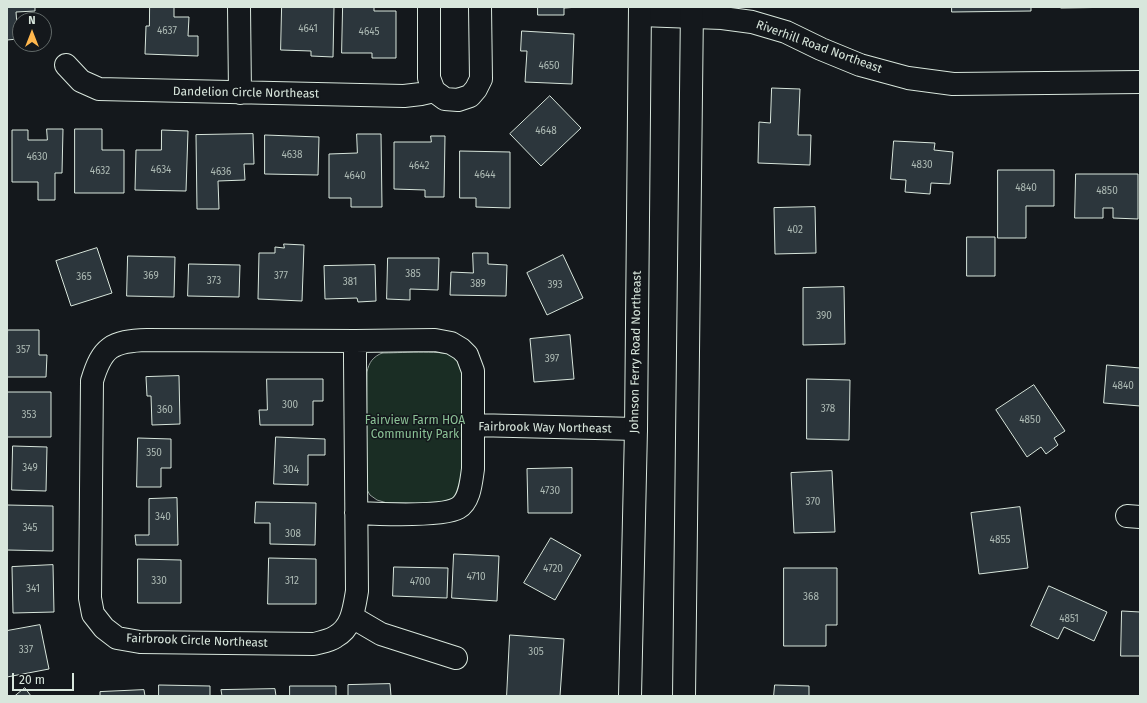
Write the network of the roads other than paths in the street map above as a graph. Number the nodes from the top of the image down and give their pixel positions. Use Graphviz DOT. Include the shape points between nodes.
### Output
graph roads {
  1 [pos="239,7"];
  2 [pos="429,7"];
  3 [pos="480,7"];
  4 [pos="640,11"];
  5 [pos="691,12"];
  6 [pos="66,65"];
  7 [pos="1140,82"];
  8 [pos="434,91"];
  9 [pos="240,93"];
  10 [pos="355,341"];
  11 [pos="473,425"];
  12 [pos="636,429"];
  13 [pos="356,513"];
  14 [pos="352,617"];
  15 [pos="456,658"];
  16 [pos="630,696"];
  17 [pos="684,696"];
  1 -- 9 [label="street"];
  2 -- 8 [label="street" via="429,78"];
  3 -- 8 [label="street" via="481,79 476,89 470,96 458,100 445,99"];
  4 -- 5 [label="street, Riverhill Road Northeast"];
  4 -- 12 [label="street, Johnson Ferry Road Northeast"];
  5 -- 7 [label="street, Riverhill Road Northeast" via="752,22 786,32 860,65 908,78 953,84"];
  5 -- 17 [label="street"];
  6 -- 9 [label="street, Dandelion Circle Northeast" via="81,81 99,89"];
  8 -- 9 [label="street, Dandelion Circle Northeast" via="404,96"];
  10 -- 11 [label="street, Fairbrook Circle Northeast" via="436,340 451,343 461,349 467,355 473,371"];
  10 -- 13 [label="street, Fairbrook Circle Northeast"];
  10 -- 14 [label="street, Fairbrook Circle Northeast" via="131,340 117,343 104,352 96,365 92,381 90,598 93,614 104,628 118,638 140,642 314,644 335,637 347,626"];
  11 -- 12 [label="street, Fairbrook Way Northeast"];
  11 -- 13 [label="street, Fairbrook Way Northeast" via="471,485 467,498 459,508 444,513"];
  12 -- 16 [label="street, Johnson Ferry Road Northeast"];
  13 -- 14 [label="street, Fairbrook Circle Northeast" via="357,591"];
  14 -- 15 [label="street" via="382,634"];
}
